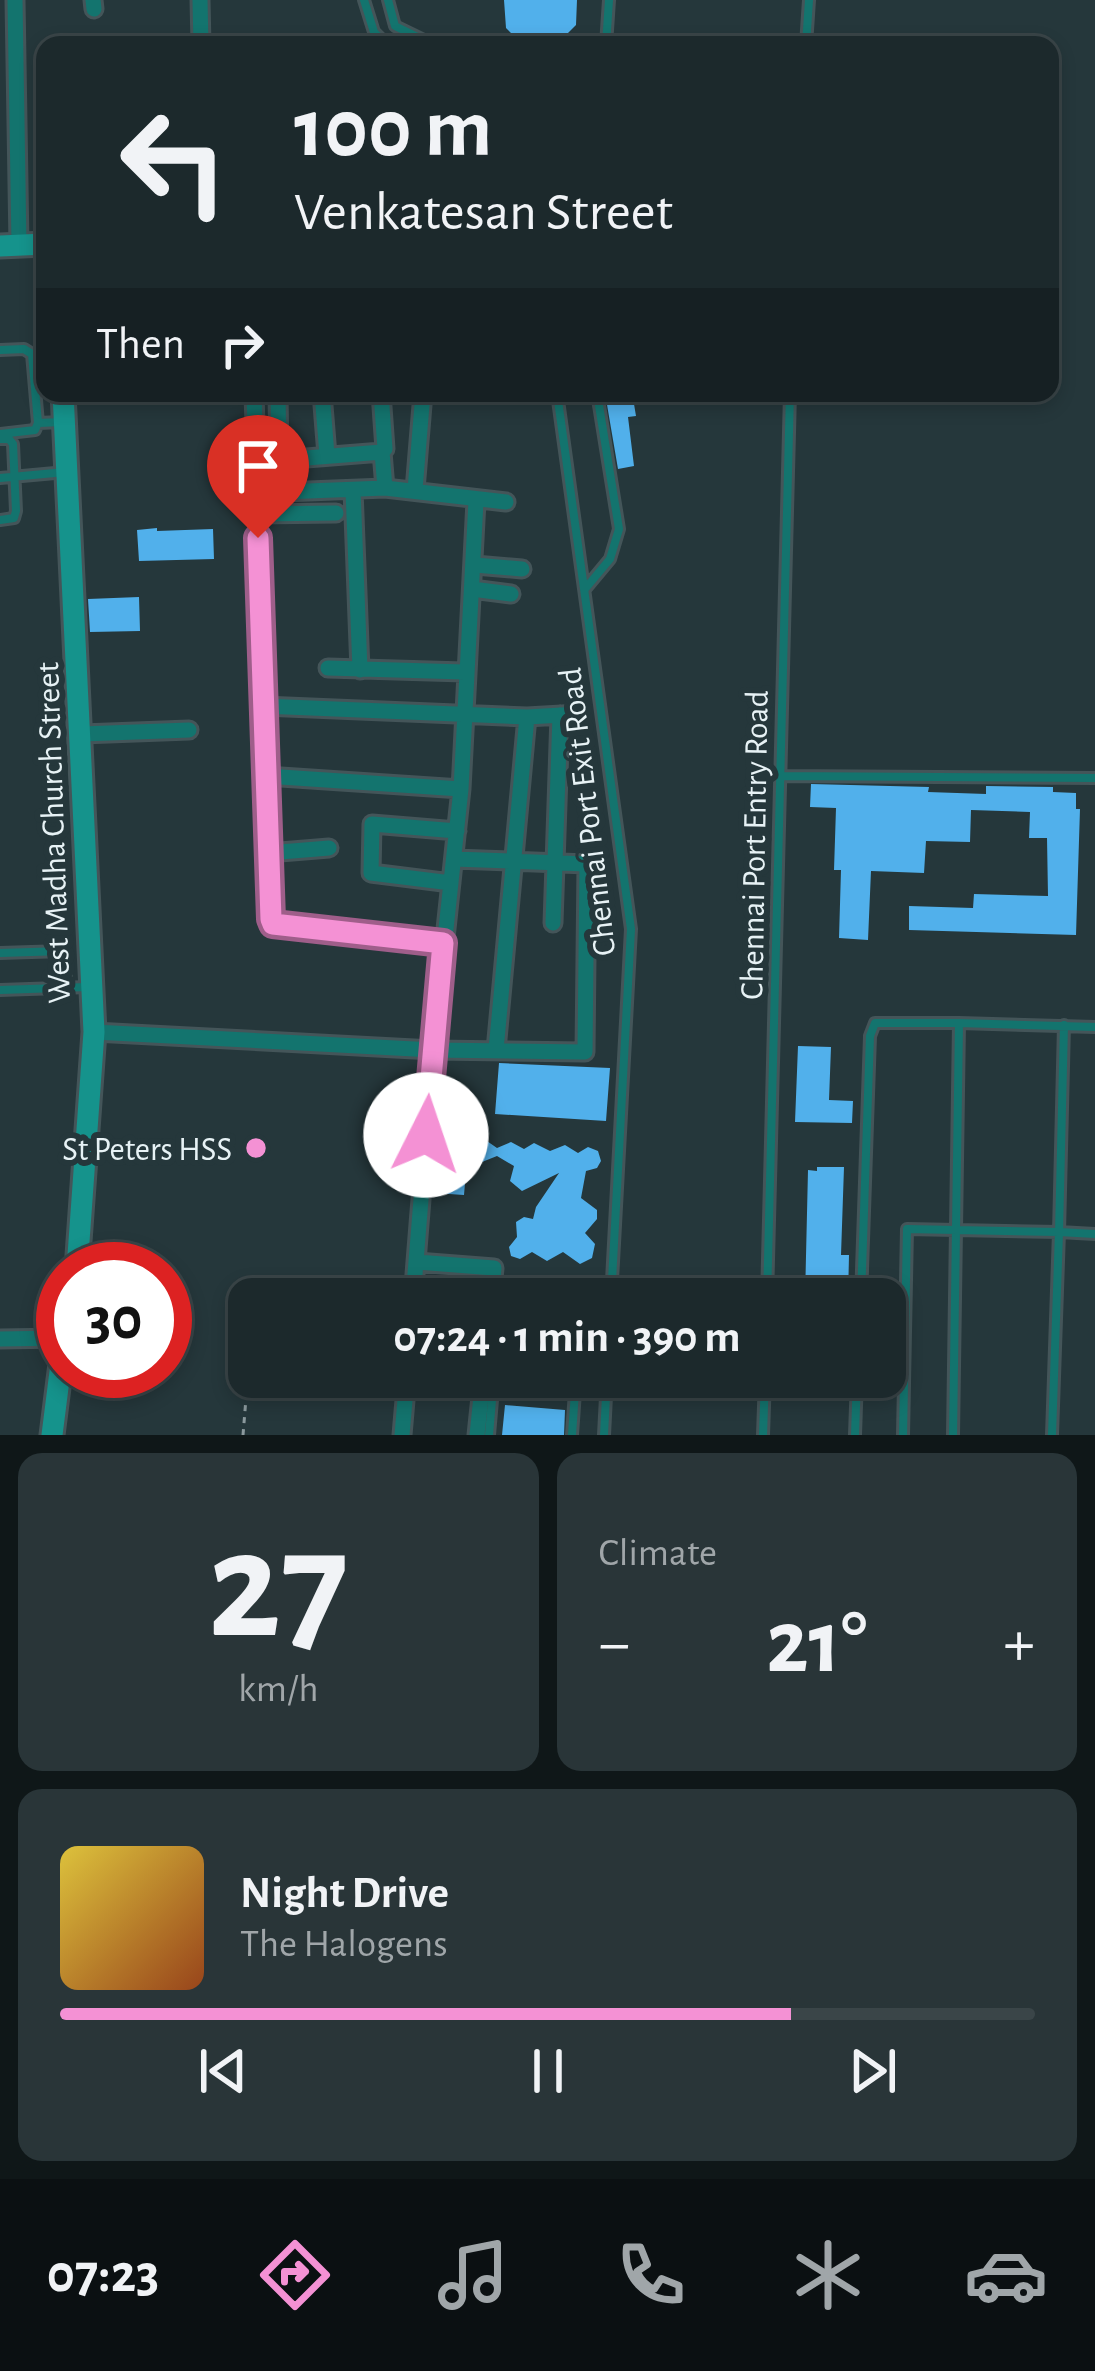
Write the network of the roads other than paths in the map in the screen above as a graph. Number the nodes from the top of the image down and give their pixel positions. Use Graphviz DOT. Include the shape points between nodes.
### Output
graph roads {
  1 [pos="15,0"];
  2 [pos="200,0"];
  3 [pos="364,0"];
  4 [pos="388,0"];
  5 [pos="610,0"];
  6 [pos="809,0"];
  7 [pos="202,36"];
  8 [pos="378,36"];
  9 [pos="416,36"];
  10 [pos="607,36"];
  11 [pos="807,36"];
  12 [pos="9,246"];
  13 [pos="0,350"];
  14 [pos="36,400"];
  15 [pos="36,402"];
  16 [pos="63,402"];
  17 [pos="254,402"];
  18 [pos="278,402"];
  19 [pos="323,402"];
  20 [pos="381,402"];
  21 [pos="422,402"];
  22 [pos="557,402"];
  23 [pos="598,402"];
  24 [pos="790,402"];
  25 [pos="64,422"];
  26 [pos="38,423"];
  27 [pos="0,436"];
  28 [pos="382,452"];
  29 [pos="327,455"];
  30 [pos="279,460"];
  31 [pos="256,462"];
  32 [pos="68,472"];
  33 [pos="16,476"];
  34 [pos="0,478"];
  35 [pos="385,488"];
  36 [pos="353,490"];
  37 [pos="415,490"];
  38 [pos="256,493"];
  39 [pos="476,501"];
  40 [pos="506,502"];
  41 [pos="336,513"];
  42 [pos="257,514"];
  43 [pos="0,520"];
  44 [pos="475,565"];
  45 [pos="522,569"];
  46 [pos="472,589"];
  47 [pos="584,590"];
  48 [pos="512,594"];
  49 [pos="328,668"];
  50 [pos="360,670"];
  51 [pos="464,672"];
  52 [pos="263,706"];
  53 [pos="463,714"];
  54 [pos="579,714"];
  55 [pos="560,716"];
  56 [pos="527,717"];
  57 [pos="189,730"];
  58 [pos="82,734"];
  59 [pos="266,776"];
  60 [pos="779,776"];
  61 [pos="1095,778"];
  62 [pos="461,789"];
  63 [pos="457,831"];
  64 [pos="329,848"];
  65 [pos="268,853"];
  66 [pos="454,859"];
  67 [pos="515,860"];
  68 [pos="557,862"];
  69 [pos="451,884"];
  70 [pos="553,923"];
  71 [pos="443,943"];
  72 [pos="0,953"];
  73 [pos="91,987"];
  74 [pos="67,988"];
  75 [pos="0,990"];
  76 [pos="959,1023"];
  77 [pos="1064,1024"];
  78 [pos="1095,1027"];
  79 [pos="94,1032"];
  80 [pos="433,1050"];
  81 [pos="496,1050"];
  82 [pos="957,1231"];
  83 [pos="1059,1232"];
  84 [pos="1095,1234"];
  85 [pos="78,1242"];
  86 [pos="417,1262"];
  87 [pos="415,1278"];
  88 [pos="493,1278"];
  89 [pos="612,1278"];
  90 [pos="767,1278"];
  91 [pos="862,1278"];
  92 [pos="36,1338"];
  93 [pos="0,1339"];
  94 [pos="62,1398"];
  95 [pos="67,1398"];
  96 [pos="405,1398"];
  97 [pos="486,1398"];
  98 [pos="490,1398"];
  99 [pos="574,1398"];
  100 [pos="606,1398"];
  101 [pos="764,1398"];
  102 [pos="856,1398"];
  103 [pos="52,1435"];
  104 [pos="67,1435"];
  105 [pos="402,1435"];
  106 [pos="477,1435"];
  107 [pos="489,1435"];
  108 [pos="572,1435"];
  109 [pos="604,1435"];
  110 [pos="763,1435"];
  111 [pos="854,1435"];
  112 [pos="902,1435"];
  113 [pos="953,1435"];
  114 [pos="1052,1435"];
  1 -- 12 [label="street"];
  2 -- 7 [label="street"];
  3 -- 8 [label="lane"];
  4 -- 9 [label="lane" via="395,26"];
  5 -- 10 [label="lane"];
  6 -- 11 [label="lane"];
  13 -- 14 [label="lane" via="32,354"];
  15 -- 26 [label="lane"];
  16 -- 25 [label="main road, West Madha Church Street"];
  17 -- 31 [label="street"];
  18 -- 30 [label="street"];
  19 -- 29 [label="street"];
  20 -- 28 [label="street"];
  21 -- 37 [label="street"];
  22 -- 47 [label="lane, Chennai Port Exit Road"];
  23 -- 47 [label="lane" via="619,529 610,559"];
  24 -- 60 [label="lane, Chennai Port Entry Road"];
  25 -- 26 [label="lane"];
  25 -- 32 [label="main road, West Madha Church Street"];
  26 -- 27 [label="lane"];
  27 -- 33 [label="lane" via="12,441"];
  28 -- 29 [label="street"];
  28 -- 35 [label="street"];
  29 -- 30 [label="street"];
  30 -- 31 [label="street"];
  31 -- 38 [label="street"];
  32 -- 33 [label="lane"];
  32 -- 58 [label="main road, West Madha Church Street"];
  33 -- 34 [label="lane"];
  33 -- 43 [label="lane" via="16,515"];
  35 -- 36 [label="street"];
  35 -- 37 [label="street"];
  36 -- 38 [label="street"];
  36 -- 50 [label="street"];
  37 -- 39 [label="street"];
  38 -- 42 [label="street"];
  39 -- 40 [label="street"];
  39 -- 44 [label="street"];
  41 -- 42 [label="street"];
  42 -- 52 [label="street"];
  44 -- 45 [label="street"];
  44 -- 46 [label="street"];
  46 -- 48 [label="street"];
  46 -- 51 [label="street"];
  47 -- 89 [label="lane, Chennai Port Exit Road" via="631,929"];
  49 -- 50 [label="street"];
  50 -- 51 [label="street"];
  51 -- 53 [label="street"];
  52 -- 53 [label="street"];
  52 -- 59 [label="street"];
  53 -- 56 [label="street"];
  53 -- 62 [label="street"];
  54 -- 55 [label="street"];
  55 -- 56 [label="street"];
  55 -- 68 [label="street"];
  56 -- 67 [label="street"];
  57 -- 58 [label="street"];
  58 -- 73 [label="main road, West Madha Church Street"];
  59 -- 62 [label="street"];
  59 -- 65 [label="street"];
  60 -- 61 [label="lane"];
  60 -- 90 [label="lane, Chennai Port Entry Road"];
  62 -- 63 [label="street"];
  63 -- 66 [label="street"];
  63 -- 69 [label="street" via="372,824 370,873"];
  64 -- 65 [label="street"];
  65 -- 71 [label="street" via="273,924"];
  66 -- 67 [label="street"];
  66 -- 69 [label="street"];
  67 -- 68 [label="street"];
  67 -- 81 [label="street"];
  68 -- 70 [label="street"];
  68 -- 81 [label="street" via="587,864 585,1052"];
  69 -- 71 [label="street"];
  71 -- 80 [label="street"];
  72 -- 74 [label="lane" via="63,951"];
  73 -- 74 [label="lane"];
  73 -- 79 [label="main road, West Madha Church Street"];
  74 -- 75 [label="lane"];
  76 -- 77 [label="lane"];
  76 -- 82 [label="lane"];
  76 -- 91 [label="lane" via="875,1023 870,1036"];
  77 -- 78 [label="lane"];
  77 -- 83 [label="lane"];
  79 -- 80 [label="street"];
  79 -- 85 [label="main road, West Madha Church Street"];
  80 -- 81 [label="street"];
  80 -- 86 [label="street"];
  82 -- 83 [label="lane"];
  82 -- 112 [label="lane" via="908,1229"];
  82 -- 113 [label="lane"];
  83 -- 84 [label="lane"];
  83 -- 114 [label="lane"];
  86 -- 87 [label="street"];
  86 -- 88 [label="street" via="494,1268"];
  92 -- 93 [label="street"];
  94 -- 103 [label="main road"];
  95 -- 104 [label="main road"];
  96 -- 105 [label="street"];
  97 -- 106 [label="street"];
  98 -- 107 [label="lane"];
  99 -- 108 [label="lane"];
  100 -- 109 [label="lane"];
  101 -- 110 [label="lane"];
  102 -- 111 [label="lane"];
}
